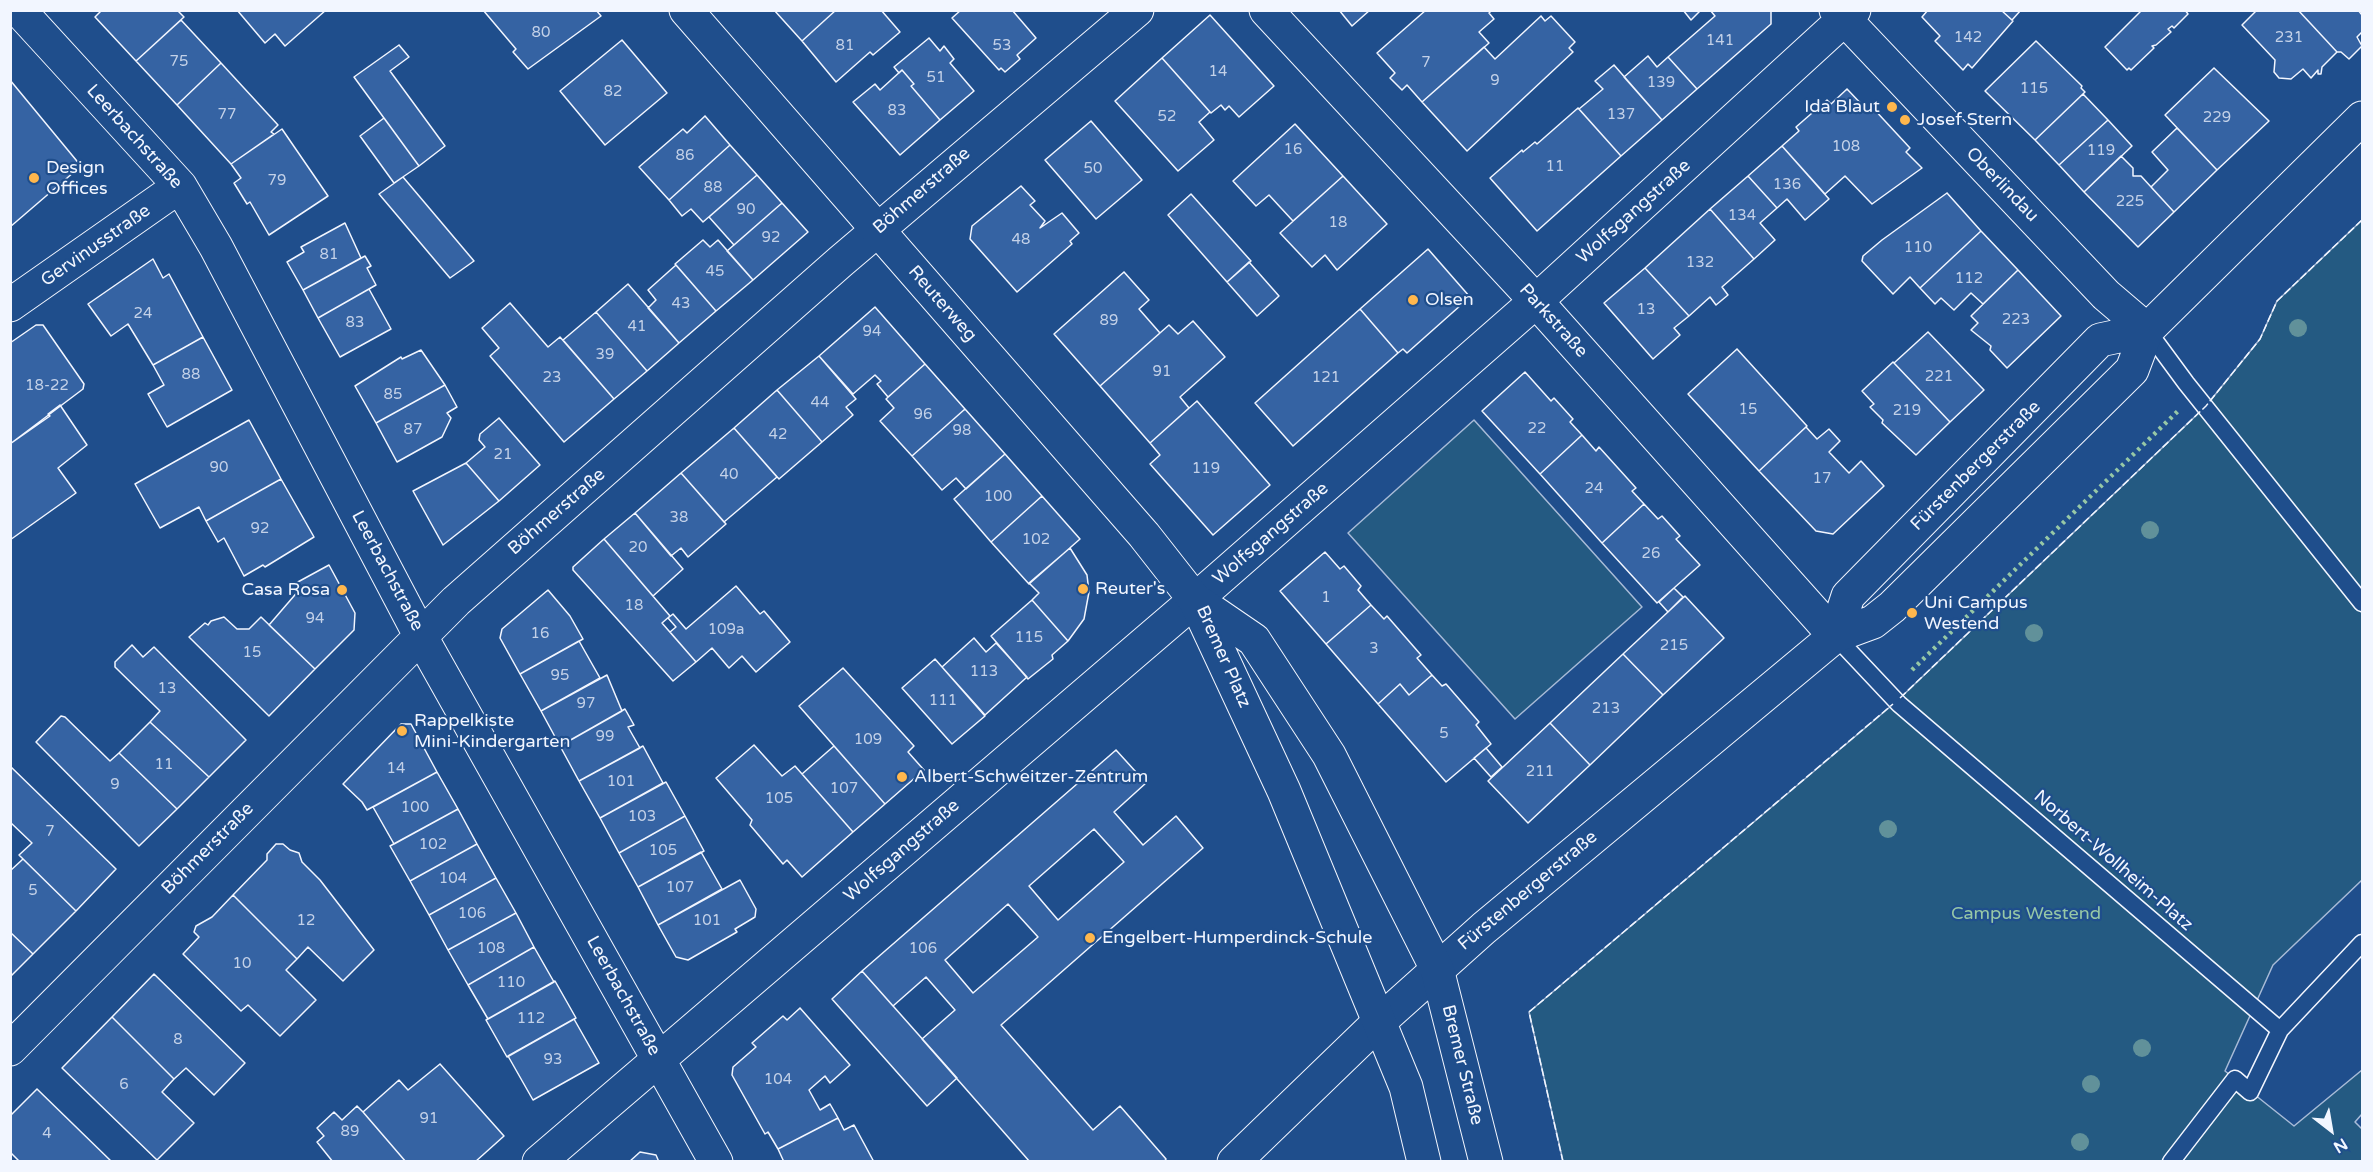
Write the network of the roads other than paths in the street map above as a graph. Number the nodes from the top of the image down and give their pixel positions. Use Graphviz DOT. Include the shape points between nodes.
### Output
graph roads {
  1 [pos="19,10"];
  2 [pos="686,10"];
  3 [pos="1137,10"];
  4 [pos="1266,10"];
  5 [pos="1845,14"];
  6 [pos="2362,118"];
  7 [pos="180,186"];
  8 [pos="877,230"];
  9 [pos="1536,301"];
  10 [pos="10,305"];
  11 [pos="2147,330"];
  12 [pos="1195,600"];
  13 [pos="2362,603"];
  14 [pos="420,635"];
  15 [pos="1835,636"];
  16 [pos="2362,943"];
  17 [pos="1437,969"];
  18 [pos="1379,1022"];
  19 [pos="2280,1030"];
  20 [pos="10,1049"];
  21 [pos="658,1059"];
  22 [pos="539,1161"];
  23 [pos="716,1161"];
  24 [pos="1234,1161"];
  25 [pos="1424,1161"];
  26 [pos="1486,1161"];
  27 [pos="2172,1161"];
  1 -- 7 [label="street, Leerbachstraße"];
  2 -- 8 [label="street, Reuterweg"];
  3 -- 8 [label="street, Böhmerstraße"];
  4 -- 9 [label="street, Parkstraße"];
  5 -- 9 [label="street, Wolfsgangstraße"];
  5 -- 11 [label="street, Oberlindau" via="2106,295"];
  6 -- 11 [label="street, Fürstenbergerstraße"];
  7 -- 10 [label="street, Gervinusstraße"];
  7 -- 14 [label="street, Leerbachstraße"];
  8 -- 12 [label="street, Reuterweg" via="1144,535"];
  8 -- 14 [label="street, Böhmerstraße"];
  9 -- 12 [label="street, Wolfsgangstraße"];
  9 -- 15 [label="street, Parkstraße"];
  11 -- 13 [label="lane"];
  11 -- 15 [label="street, Fürstenbergerstraße" via="2132,370 1893,607 1873,622"];
  11 -- 15 [label="street, Fürstenbergerstraße" via="2100,340 1848,596"];
  12 -- 17 [label="street, Bremer Platz" via="1254,640 1329,756"];
  12 -- 18 [label="street, Bremer Platz" via="1284,791"];
  12 -- 21 [label="street, Wolfsgangstraße"];
  14 -- 20 [label="street, Böhmerstraße"];
  14 -- 21 [label="street, Leerbachstraße"];
  15 -- 17 [label="street, Fürstenbergerstraße"];
  15 -- 19 [label="lane, Norbert-Wollheim-Platz" via="1899,704"];
  16 -- 19 [label="lane"];
  17 -- 18 [label="street, Fürstenbergerstraße"];
  17 -- 26 [label="street, Bremer Straße"];
  18 -- 24 [label="street, Fürstenbergerstraße"];
  18 -- 25 [label="street" via="1406,1087"];
  19 -- 27 [label="lane" via="2250,1092 2235,1079"];
  21 -- 22 [label="street, Wolfsgangstraße"];
  21 -- 23 [label="street, Leerbachstraße"];
}
